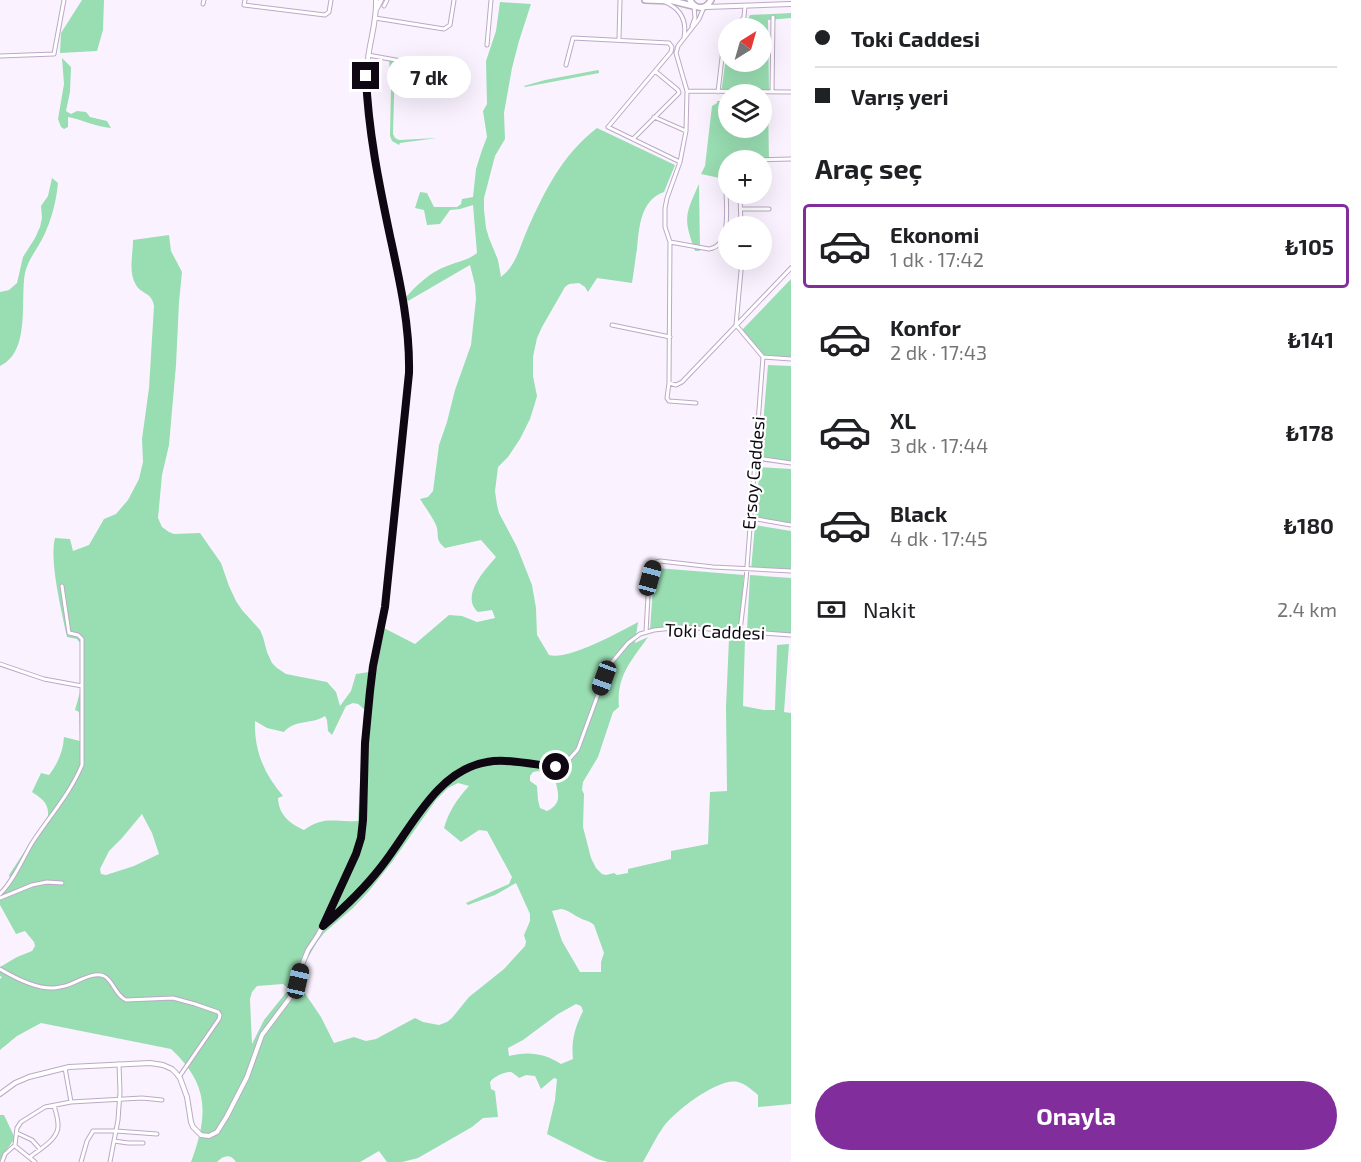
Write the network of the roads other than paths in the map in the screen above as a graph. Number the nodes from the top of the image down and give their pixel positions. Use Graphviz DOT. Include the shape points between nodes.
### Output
graph roads {
  1 [pos="64,0"];
  2 [pos="245,0"];
  3 [pos="331,0"];
  4 [pos="376,0"];
  5 [pos="381,0"];
  6 [pos="387,0"];
  7 [pos="454,0"];
  8 [pos="489,0"];
  9 [pos="620,0"];
  10 [pos="645,0"];
  11 [pos="711,0"];
  12 [pos="660,1"];
  13 [pos="693,4"];
  14 [pos="791,4"];
  15 [pos="384,6"];
  16 [pos="745,6"];
  17 [pos="705,7"];
  18 [pos="376,11"];
  19 [pos="773,17"];
  20 [pos="375,18"];
  21 [pos="743,18"];
  22 [pos="692,28"];
  23 [pos="618,39"];
  24 [pos="683,39"];
  25 [pos="487,45"];
  26 [pos="672,48"];
  27 [pos="677,49"];
  28 [pos="368,55"];
  29 [pos="0,56"];
  30 [pos="401,61"];
  31 [pos="566,64"];
  32 [pos="655,71"];
  33 [pos="687,91"];
  34 [pos="718,92"];
  35 [pos="772,92"];
  36 [pos="791,92"];
  37 [pos="654,117"];
  38 [pos="686,131"];
  39 [pos="633,139"];
  40 [pos="791,159"];
  41 [pos="772,160"];
  42 [pos="680,162"];
  43 [pos="726,204"];
  44 [pos="741,204"];
  45 [pos="741,209"];
  46 [pos="769,209"];
  47 [pos="741,216"];
  48 [pos="670,242"];
  49 [pos="791,268"];
  50 [pos="741,270"];
  51 [pos="612,325"];
  52 [pos="736,325"];
  53 [pos="670,337"];
  54 [pos="763,357"];
  55 [pos="791,359"];
  56 [pos="669,382"];
  57 [pos="696,404"];
  58 [pos="756,458"];
  59 [pos="791,463"];
  60 [pos="751,518"];
  61 [pos="791,525"];
  62 [pos="746,568"];
  63 [pos="791,571"];
  64 [pos="62,586"];
  65 [pos="740,631"];
  66 [pos="646,632"];
  67 [pos="791,635"];
  68 [pos="0,664"];
  69 [pos="83,686"];
  70 [pos="62,883"];
  71 [pos="0,896"];
  72 [pos="323,926"];
  73 [pos="0,969"];
  74 [pos="118,1064"];
  75 [pos="65,1068"];
  76 [pos="179,1077"];
  77 [pos="0,1094"];
  78 [pos="119,1100"];
  79 [pos="162,1100"];
  80 [pos="71,1102"];
  81 [pos="54,1106"];
  82 [pos="116,1131"];
  83 [pos="17,1132"];
  84 [pos="157,1134"];
  85 [pos="114,1141"];
  86 [pos="143,1143"];
  87 [pos="15,1145"];
  88 [pos="40,1149"];
  89 [pos="30,1157"];
  90 [pos="2,1162"];
  91 [pos="35,1162"];
  92 [pos="81,1162"];
  93 [pos="110,1162"];
  1 -- 29 [label="street" via="54,54"];
  2 -- 3 [label="street" via="244,5 325,15"];
  4 -- 18 [label="street"];
  5 -- 18 [label="street"];
  6 -- 15 [label="street"];
  7 -- 20 [label="street" via="450,25 444,29"];
  8 -- 25 [label="street"];
  9 -- 23 [label="street"];
  10 -- 12 [label="highway"];
  11 -- 17 [label="highway"];
  12 -- 13 [label="highway"];
  12 -- 24 [label="street" via="674,7 682,17"];
  13 -- 17 [label="highway"];
  13 -- 22 [label="street"];
  14 -- 16 [label="street"];
  16 -- 17 [label="street"];
  16 -- 21 [label="street"];
  17 -- 22 [label="street"];
  18 -- 20 [label="street"];
  19 -- 35 [label="street"];
  20 -- 28 [label="street"];
  22 -- 24 [label="street"];
  23 -- 26 [label="street" via="668,42"];
  23 -- 31 [label="street" via="573,38"];
  24 -- 27 [label="street"];
  26 -- 27 [label="street"];
  26 -- 32 [label="street"];
  27 -- 33 [label="street"];
  28 -- 30 [label="street"];
  28 -- 72 [label="street" via="369,111 404,303 409,373 385,607 370,691 361,838"];
  32 -- 37 [label="street" via="679,92"];
  32 -- 39 [label="street" via="608,127"];
  33 -- 34 [label="street"];
  33 -- 38 [label="street"];
  35 -- 36 [label="street"];
  37 -- 38 [label="street"];
  37 -- 39 [label="street"];
  38 -- 42 [label="street"];
  39 -- 42 [label="street"];
  40 -- 41 [label="street"];
  42 -- 48 [label="street" via="665,208"];
  43 -- 48 [label="street" via="724,236 718,246 708,249"];
  44 -- 45 [label="street"];
  45 -- 46 [label="street"];
  45 -- 47 [label="street"];
  48 -- 53 [label="street"];
  49 -- 52 [label="street"];
  50 -- 52 [label="street"];
  51 -- 53 [label="street"];
  52 -- 54 [label="street"];
  52 -- 56 [label="street" via="681,382"];
  53 -- 56 [label="street"];
  54 -- 55 [label="street"];
  54 -- 58 [label="street, Ersoy Caddesi"];
  56 -- 57 [label="street" via="668,400"];
  58 -- 59 [label="street"];
  58 -- 60 [label="street, Ersoy Caddesi"];
  60 -- 61 [label="street"];
  60 -- 62 [label="street, Ersoy Caddesi"];
  62 -- 63 [label="street"];
  62 -- 65 [label="street, Ersoy Caddesi"];
  62 -- 66 [label="street" via="654,563"];
  64 -- 69 [label="street" via="69,633 82,639"];
  65 -- 66 [label="street, Toki Caddesi" via="682,627"];
  65 -- 67 [label="street, Toki Caddesi"];
  66 -- 72 [label="street, Toki Caddesi" via="628,643 612,662 571,758 556,767 486,762 454,776 427,802 365,886"];
  68 -- 69 [label="street" via="44,679"];
  69 -- 71 [label="street" via="82,765 74,784"];
  70 -- 71 [label="street" via="32,885"];
  72 -- 76 [label="street" via="308,950 295,991 262,1035 247,1077 213,1135 201,1135 193,1127"];
  73 -- 76 [label="street" via="35,986 51,988 103,975 126,1000 173,998 218,1012 219,1019"];
  74 -- 75 [label="street"];
  74 -- 76 [label="street" via="163,1065"];
  74 -- 78 [label="street"];
  75 -- 77 [label="street" via="29,1077"];
  75 -- 80 [label="street"];
  78 -- 79 [label="street"];
  78 -- 80 [label="street"];
  78 -- 82 [label="street"];
  80 -- 81 [label="street"];
  81 -- 83 [label="street" via="35,1112 21,1122"];
  81 -- 88 [label="street" via="58,1132"];
  82 -- 84 [label="street"];
  82 -- 85 [label="street"];
  82 -- 92 [label="street" via="93,1131"];
  83 -- 87 [label="street"];
  83 -- 88 [label="street"];
  85 -- 86 [label="street"];
  85 -- 93 [label="street"];
  87 -- 89 [label="street"];
  87 -- 90 [label="street"];
  88 -- 89 [label="street"];
  89 -- 91 [label="street"];
}
